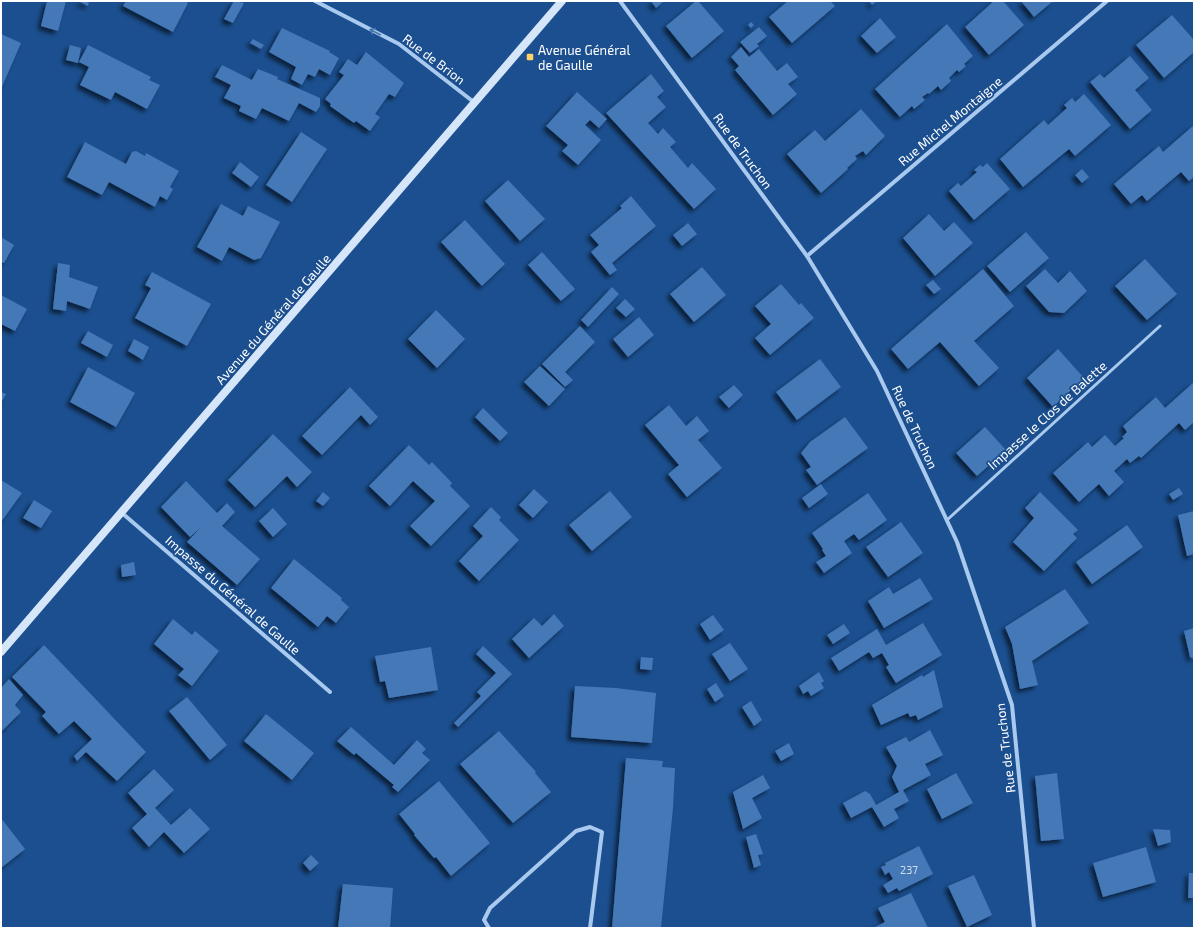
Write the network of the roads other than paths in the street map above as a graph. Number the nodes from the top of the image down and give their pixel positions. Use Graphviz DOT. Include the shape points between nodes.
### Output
graph roads {
  1 [pos="314,1"];
  2 [pos="562,1"];
  3 [pos="620,1"];
  4 [pos="1106,1"];
  5 [pos="475,103"];
  6 [pos="807,256"];
  7 [pos="1160,326"];
  8 [pos="122,512"];
  9 [pos="947,520"];
  10 [pos="1,652"];
  11 [pos="330,692"];
  12 [pos="489,928"];
  13 [pos="590,928"];
  14 [pos="1034,928"];
  5 -- 1 [label="street, Rue de Brion, one-way" via="399,44"];
  2 -- 5 [label="street, Avenue du Général de Gaulle"];
  3 -- 6 [label="street, Rue de Truchon"];
  4 -- 6 [label="street, Rue Michel Montaigne"];
  5 -- 8 [label="street, Avenue du Général de Gaulle"];
  6 -- 9 [label="street, Rue de Truchon" via="877,371"];
  7 -- 9 [label="lane, Impasse le Clos de Balette"];
  8 -- 10 [label="street, Avenue du Général de Gaulle"];
  8 -- 11 [label="street, Impasse du Général de Gaulle"];
  9 -- 14 [label="street, Rue de Truchon" via="957,542 1012,705"];
  12 -- 13 [label="street" via="484,920 490,908 576,830 590,827 602,832"];
}
